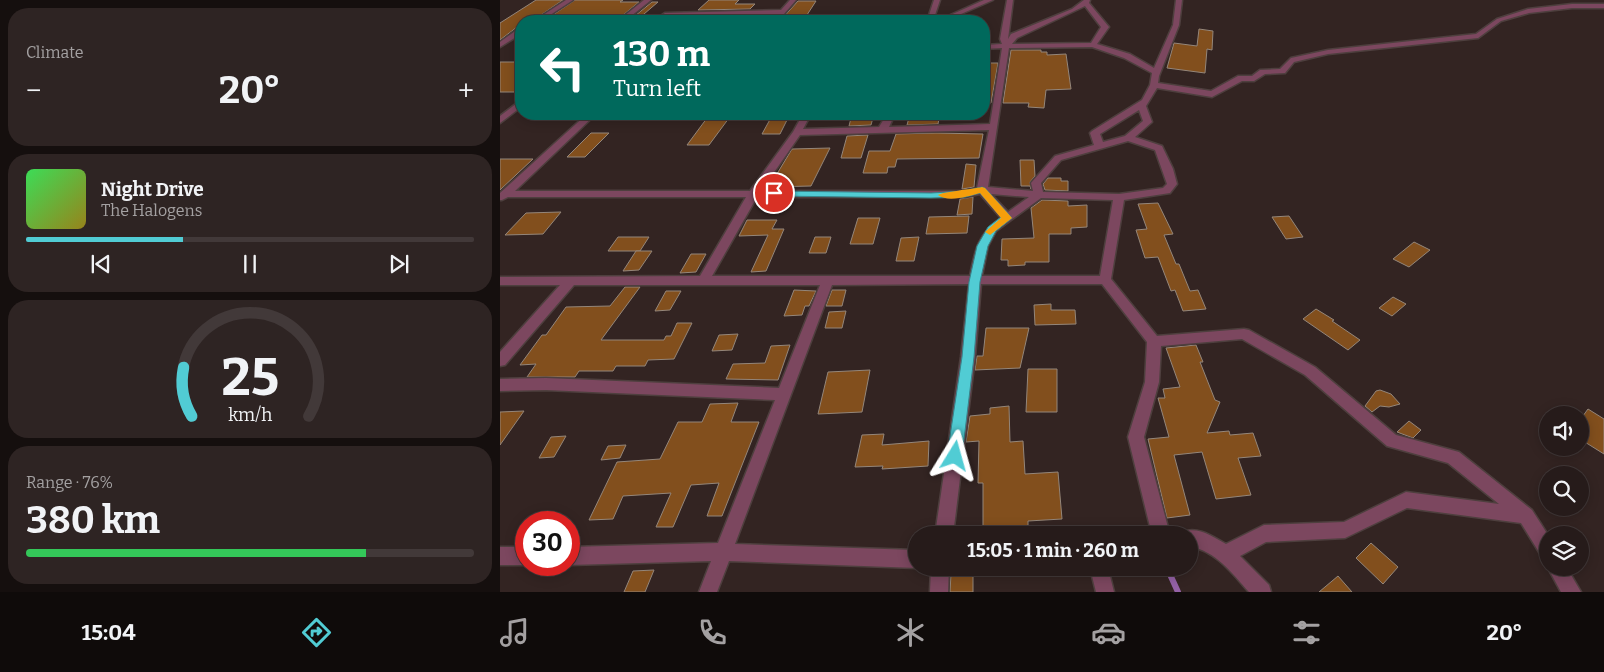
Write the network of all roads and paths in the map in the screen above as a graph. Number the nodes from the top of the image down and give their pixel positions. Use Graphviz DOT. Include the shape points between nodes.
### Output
graph roads {
  1 [pos="570,0"];
  2 [pos="648,0"];
  3 [pos="793,0"];
  4 [pos="937,0"];
  5 [pos="990,0"];
  6 [pos="1010,0"];
  7 [pos="1179,0"];
  8 [pos="1086,1"];
  9 [pos="1604,6"];
  10 [pos="783,12"];
  11 [pos="665,14"];
  12 [pos="546,15"];
  13 [pos="629,15"];
  14 [pos="780,15"];
  15 [pos="932,15"];
  16 [pos="954,15"];
  17 [pos="515,35"];
  18 [pos="515,43"];
  19 [pos="501,44"];
  20 [pos="1093,45"];
  21 [pos="1006,46"];
  22 [pos="990,47"];
  23 [pos="1156,72"];
  24 [pos="1154,85"];
  25 [pos="1141,105"];
  26 [pos="515,108"];
  27 [pos="500,120"];
  28 [pos="585,120"];
  29 [pos="804,120"];
  30 [pos="888,120"];
  31 [pos="994,127"];
  32 [pos="883,129"];
  33 [pos="797,132"];
  34 [pos="1128,138"];
  35 [pos="1099,146"];
  36 [pos="982,190"];
  37 [pos="754,193"];
  38 [pos="1039,195"];
  39 [pos="502,197"];
  40 [pos="1119,197"];
  41 [pos="1007,218"];
  42 [pos="572,280"];
  43 [pos="704,280"];
  44 [pos="1106,280"];
  45 [pos="500,281"];
  46 [pos="827,282"];
  47 [pos="975,282"];
  48 [pos="1154,341"];
  49 [pos="500,361"];
  50 [pos="500,385"];
  51 [pos="783,394"];
  52 [pos="1526,516"];
  53 [pos="945,526"];
  54 [pos="1160,526"];
  55 [pos="1539,537"];
  56 [pos="1198,540"];
  57 [pos="722,552"];
  58 [pos="1226,554"];
  59 [pos="500,556"];
  60 [pos="515,556"];
  61 [pos="580,556"];
  62 [pos="908,559"];
  63 [pos="940,576"];
  64 [pos="1101,576"];
  65 [pos="1562,576"];
  66 [pos="708,592"];
  67 [pos="939,592"];
  68 [pos="1106,592"];
  69 [pos="1262,592"];
  70 [pos="1572,592"];
  1 -- 12 [label="street"];
  2 -- 13 [label="street"];
  3 -- 10 [label="street"];
  4 -- 15 [label="street"];
  5 -- 16 [label="street"];
  6 -- 21 [label="street" via="1004,39"];
  7 -- 23 [label="street" via="1176,25"];
  8 -- 20 [label="street" via="1105,27"];
  8 -- 21 [label="street" via="1074,10 1014,36"];
  9 -- 24 [label="street" via="1528,11 1499,20 1478,36 1328,52 1292,60 1282,71 1241,78 1212,94"];
  10 -- 11 [label="street"];
  10 -- 14 [label="street"];
  17 -- 19 [label="street"];
  18 -- 19 [label="street"];
  20 -- 21 [label="street"];
  20 -- 23 [label="street" via="1127,56"];
  21 -- 22 [label="street"];
  21 -- 31 [label="street"];
  23 -- 24 [label="street"];
  24 -- 25 [label="street"];
  25 -- 34 [label="street" via="1148,122"];
  25 -- 35 [label="street" via="1095,133"];
  26 -- 27 [label="street"];
  28 -- 39 [label="street"];
  29 -- 33 [label="street"];
  30 -- 32 [label="street"];
  31 -- 32 [label="street"];
  31 -- 36 [label="street"];
  32 -- 33 [label="street"];
  33 -- 37 [label="street"];
  34 -- 35 [label="street"];
  34 -- 40 [label="street" via="1158,148 1172,184 1166,191"];
  35 -- 38 [label="street" via="1058,158 1036,183"];
  36 -- 37 [label="street" via="931,196"];
  36 -- 38 [label="street"];
  36 -- 41 [label="street"];
  37 -- 39 [label="street"];
  37 -- 43 [label="street"];
  38 -- 40 [label="street"];
  38 -- 41 [label="street"];
  40 -- 44 [label="street"];
  41 -- 47 [label="street" via="992,229 982,246"];
  42 -- 43 [label="street"];
  42 -- 45 [label="street"];
  42 -- 49 [label="street"];
  43 -- 46 [label="street"];
  44 -- 47 [label="street"];
  44 -- 48 [label="street"];
  46 -- 47 [label="street"];
  46 -- 51 [label="street"];
  47 -- 53 [label="street"];
  48 -- 52 [label="street" via="1244,334 1310,371 1392,441 1453,457"];
  48 -- 54 [label="street" via="1152,382 1136,437"];
  50 -- 51 [label="street"];
  51 -- 57 [label="street"];
  52 -- 55 [label="street"];
  52 -- 58 [label="street" via="1406,500 1344,530 1264,534"];
  56 -- 58 [label="street"];
  57 -- 61 [label="street"];
  57 -- 62 [label="street"];
  57 -- 66 [label="street"];
  58 -- 69 [label="street"];
  59 -- 60 [label="street"];
  63 -- 67 [label="street"];
  64 -- 68 [label="street"];
  65 -- 70 [label="street"];
}
